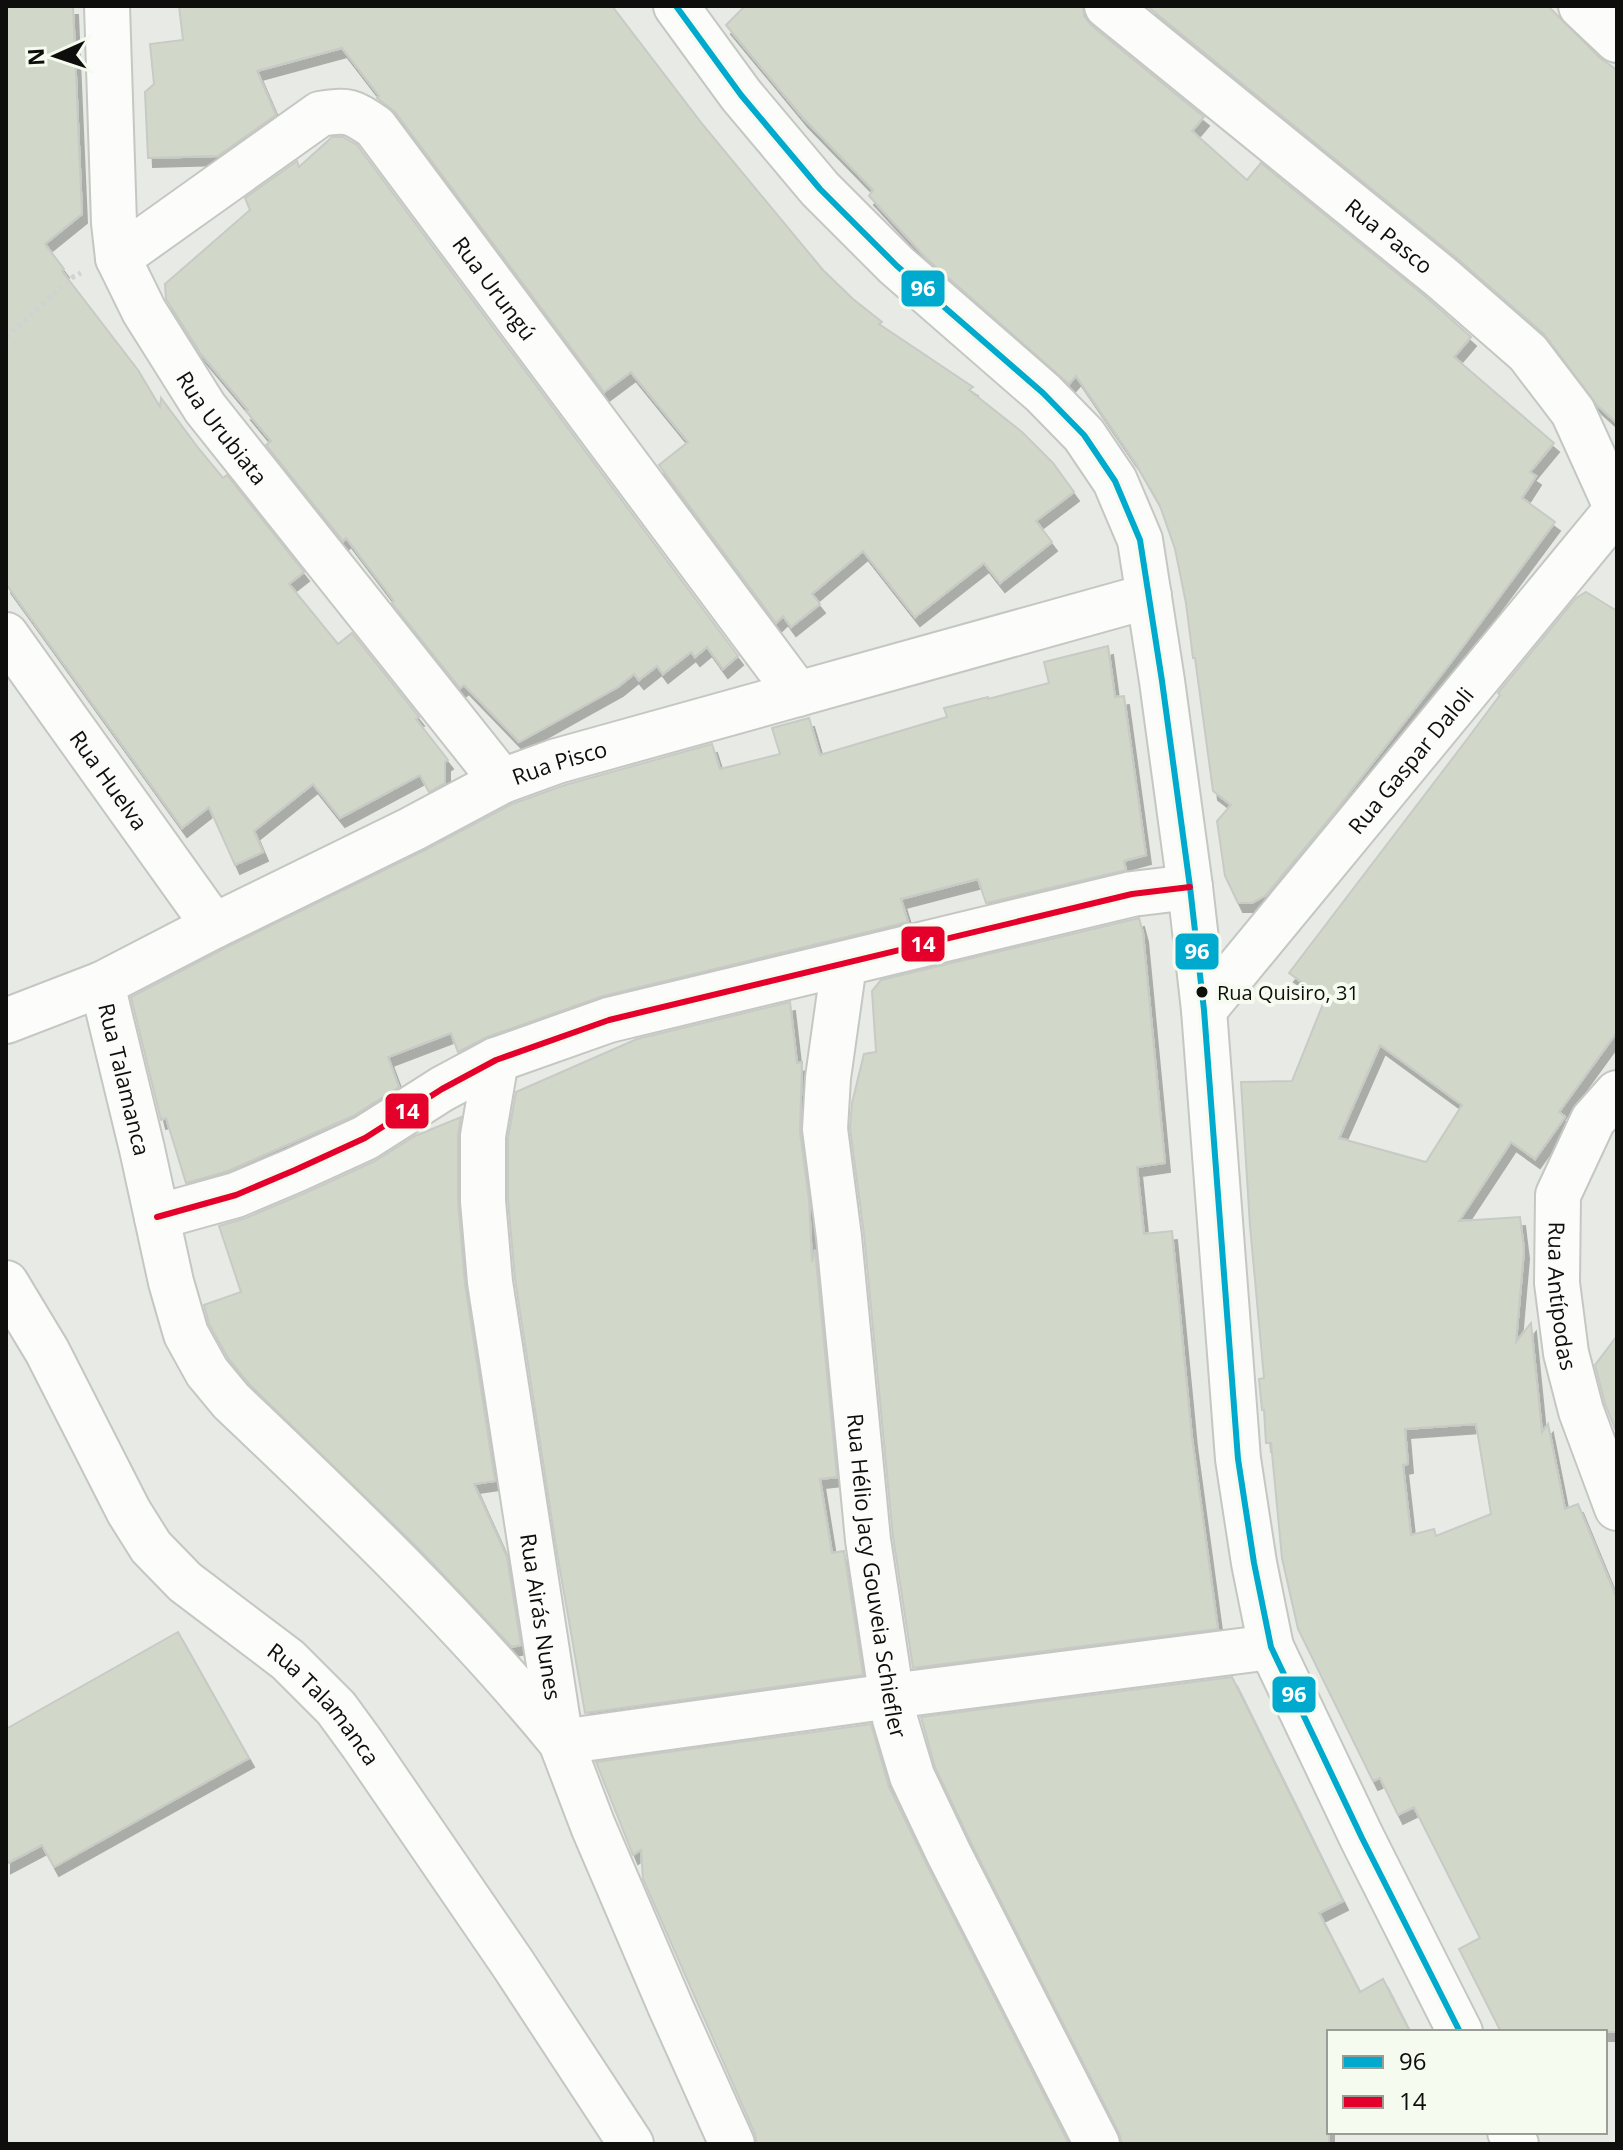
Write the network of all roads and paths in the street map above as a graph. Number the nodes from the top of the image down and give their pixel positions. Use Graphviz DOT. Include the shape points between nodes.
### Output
graph roads {
  1 [pos="107,6"];
  2 [pos="676,6"];
  3 [pos="1107,6"];
  4 [pos="1581,6"];
  5 [pos="1617,40"];
  6 [pos="118,258"];
  7 [pos="6,337"];
  8 [pos="1617,509"];
  9 [pos="1149,596"];
  10 [pos="6,635"];
  11 [pos="798,694"];
  12 [pos="502,781"];
  13 [pos="1190,887"];
  14 [pos="214,926"];
  15 [pos="844,964"];
  16 [pos="102,984"];
  17 [pos="1204,1010"];
  18 [pos="6,1021"];
  19 [pos="496,1060"];
  20 [pos="1617,1093"];
  21 [pos="157,1217"];
  22 [pos="6,1283"];
  23 [pos="1617,1508"];
  24 [pos="1271,1647"];
  25 [pos="891,1696"];
  26 [pos="561,1742"];
  27 [pos="1459,2030"];
  28 [pos="631,2144"];
  29 [pos="732,2144"];
  30 [pos="1097,2144"];
  1 -- 6 [label="street, Rua Urubiata"];
  2 -- 9 [label="street" via="820,189 1084,435 1115,481 1140,540"];
  3 -- 8 [label="street, Rua Pasco" via="1528,353 1573,412"];
  4 -- 5 [label="street"];
  6 -- 7 [label="path" via="73,277"];
  6 -- 11 [label="street, Rua Urungú" via="320,114 355,114 375,127"];
  6 -- 12 [label="street, Rua Urubiata" via="144,311 205,408"];
  8 -- 17 [label="street, Rua Gaspar Daloli"];
  9 -- 11 [label="street, Rua Pisco"];
  9 -- 13 [label="street"];
  10 -- 14 [label="street, Rua Huelva"];
  11 -- 12 [label="street, Rua Pisco"];
  12 -- 14 [label="street, Rua Pisco"];
  13 -- 15 [label="street" via="1132,894"];
  13 -- 17 [label="street"];
  14 -- 16 [label="street, Rua Pisco"];
  15 -- 19 [label="street" via="609,1020"];
  15 -- 25 [label="street, Rua Hélio Jacy Gouveia Schiefler" via="825,1129 868,1540"];
  16 -- 18 [label="street, Rua Pisco"];
  16 -- 21 [label="street, Rua Talamanca"];
  17 -- 24 [label="street" via="1238,1459"];
  19 -- 21 [label="street" via="365,1138 309,1164 236,1195"];
  19 -- 26 [label="street, Rua Airás Nunes" via="483,1136 490,1282"];
  20 -- 23 [label="street, Rua Antípodas" via="1593,1120 1558,1195 1557,1283 1566,1353 1581,1411"];
  21 -- 26 [label="street, Rua Talamanca" via="186,1334 207,1372 427,1590"];
  22 -- 28 [label="street, Rua Talamanca" via="151,1547 185,1582 288,1660 336,1708"];
  24 -- 25 [label="street"];
  24 -- 27 [label="street"];
  25 -- 26 [label="street"];
  25 -- 30 [label="street, Rua Hélio Jacy Gouveia Schiefler" via="912,1776"];
  26 -- 29 [label="street, Rua Airás Nunes"];
}
